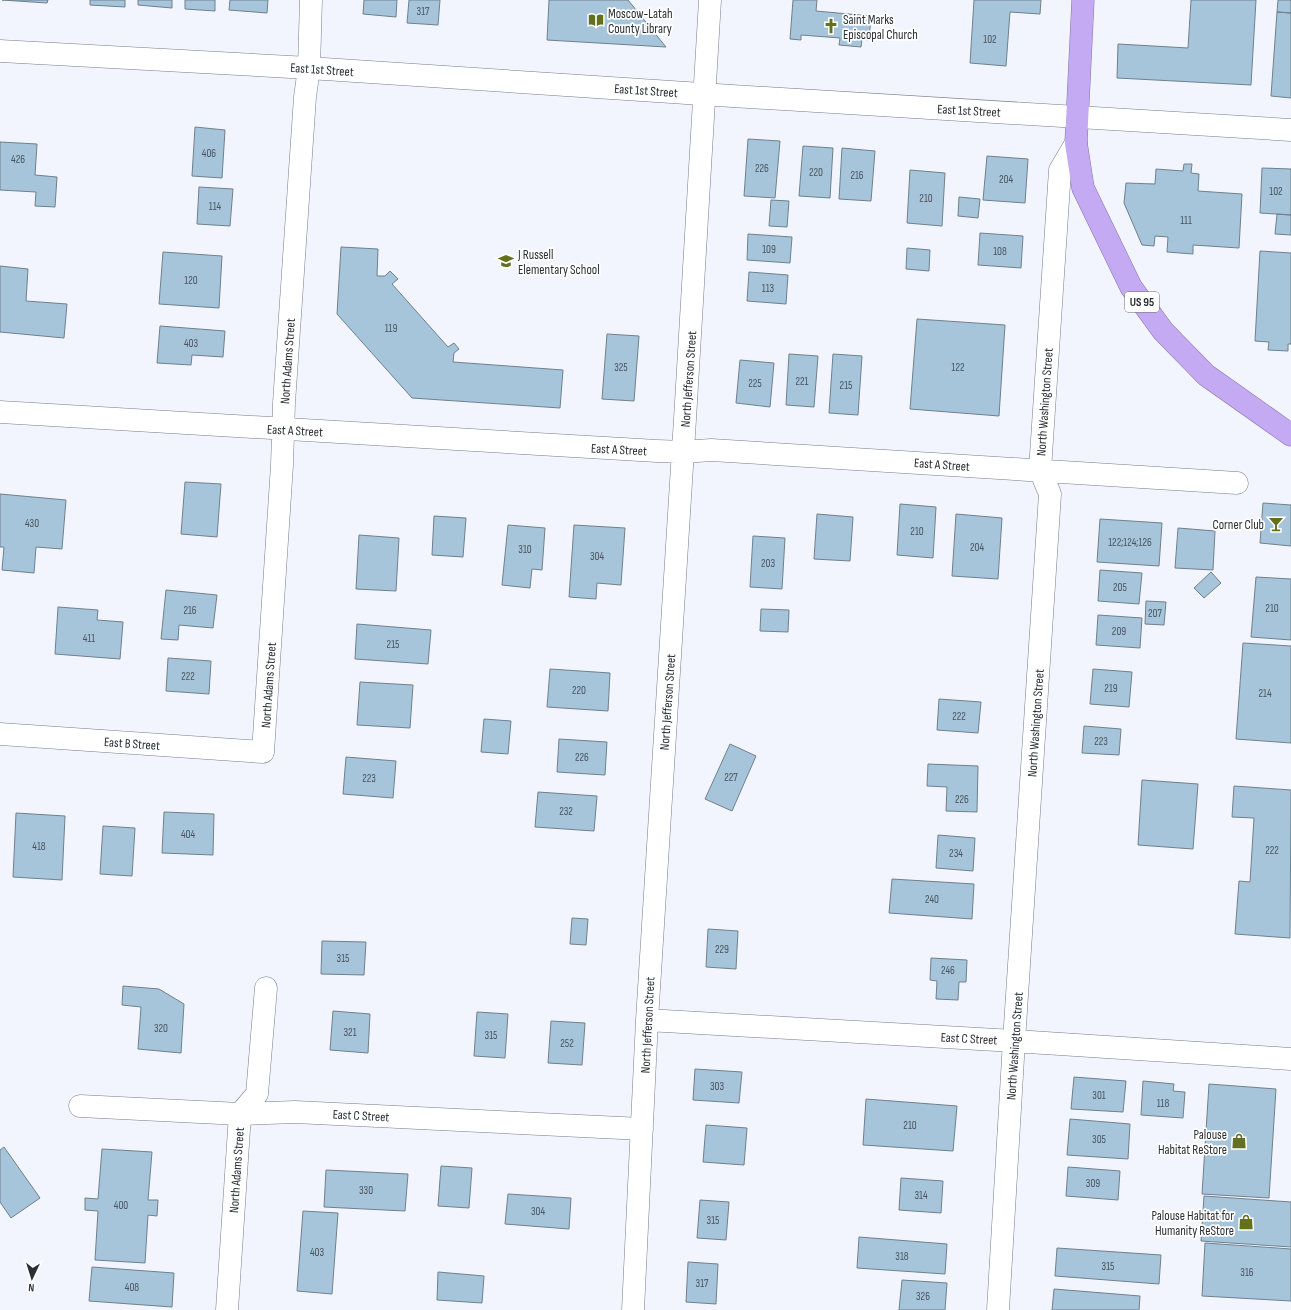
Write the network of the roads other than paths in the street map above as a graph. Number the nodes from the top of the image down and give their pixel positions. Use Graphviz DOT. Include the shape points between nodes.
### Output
graph roads {
  1 [pos="311,0"];
  2 [pos="710,0"];
  3 [pos="1083,0"];
  4 [pos="0,51"];
  5 [pos="309,68"];
  6 [pos="704,94"];
  7 [pos="1078,116"];
  8 [pos="1291,130"];
  9 [pos="1076,143"];
  10 [pos="0,412"];
  11 [pos="283,429"];
  12 [pos="1291,435"];
  13 [pos="683,452"];
  14 [pos="1040,470"];
  15 [pos="1237,483"];
  16 [pos="0,734"];
  17 [pos="263,752"];
  18 [pos="266,988"];
  19 [pos="647,1020"];
  20 [pos="1014,1041"];
  21 [pos="1291,1059"];
  22 [pos="80,1106"];
  23 [pos="240,1114"];
  24 [pos="642,1129"];
  25 [pos="227,1310"];
  26 [pos="633,1310"];
  27 [pos="998,1310"];
  1 -- 5 [label="street, North Adams Street"];
  2 -- 6 [label="street, North Jefferson Street"];
  3 -- 7 [label="highway, US 95"];
  4 -- 5 [label="street, East 1st Street"];
  5 -- 6 [label="street, East 1st Street"];
  5 -- 11 [label="street, North Adams Street"];
  6 -- 7 [label="street, East 1st Street"];
  6 -- 13 [label="street, North Jefferson Street"];
  7 -- 8 [label="street, East 1st Street"];
  7 -- 9 [label="highway, US 95"];
  9 -- 12 [label="highway, US 95" via="1083,188 1131,287 1159,325 1206,376"];
  9 -- 14 [label="street, North Washington Street" via="1060,170"];
  10 -- 11 [label="street, East A Street"];
  11 -- 13 [label="street, East A Street"];
  11 -- 17 [label="street, North Adams Street"];
  13 -- 14 [label="street, East A Street" via="711,450"];
  13 -- 19 [label="street, North Jefferson Street"];
  14 -- 15 [label="street, East A Street"];
  14 -- 20 [label="street, North Washington Street" via="1050,494"];
  16 -- 17 [label="street, East B Street"];
  18 -- 23 [label="street, North Adams Street" via="257,1094"];
  19 -- 20 [label="street, East C Street"];
  19 -- 24 [label="street, North Jefferson Street"];
  20 -- 21 [label="street, East C Street"];
  20 -- 27 [label="street, North Washington Street"];
  22 -- 23 [label="street, East C Street"];
  23 -- 24 [label="street, East C Street" via="296,1112"];
  23 -- 25 [label="street, North Adams Street"];
  24 -- 26 [label="street, North Jefferson Street"];
}
